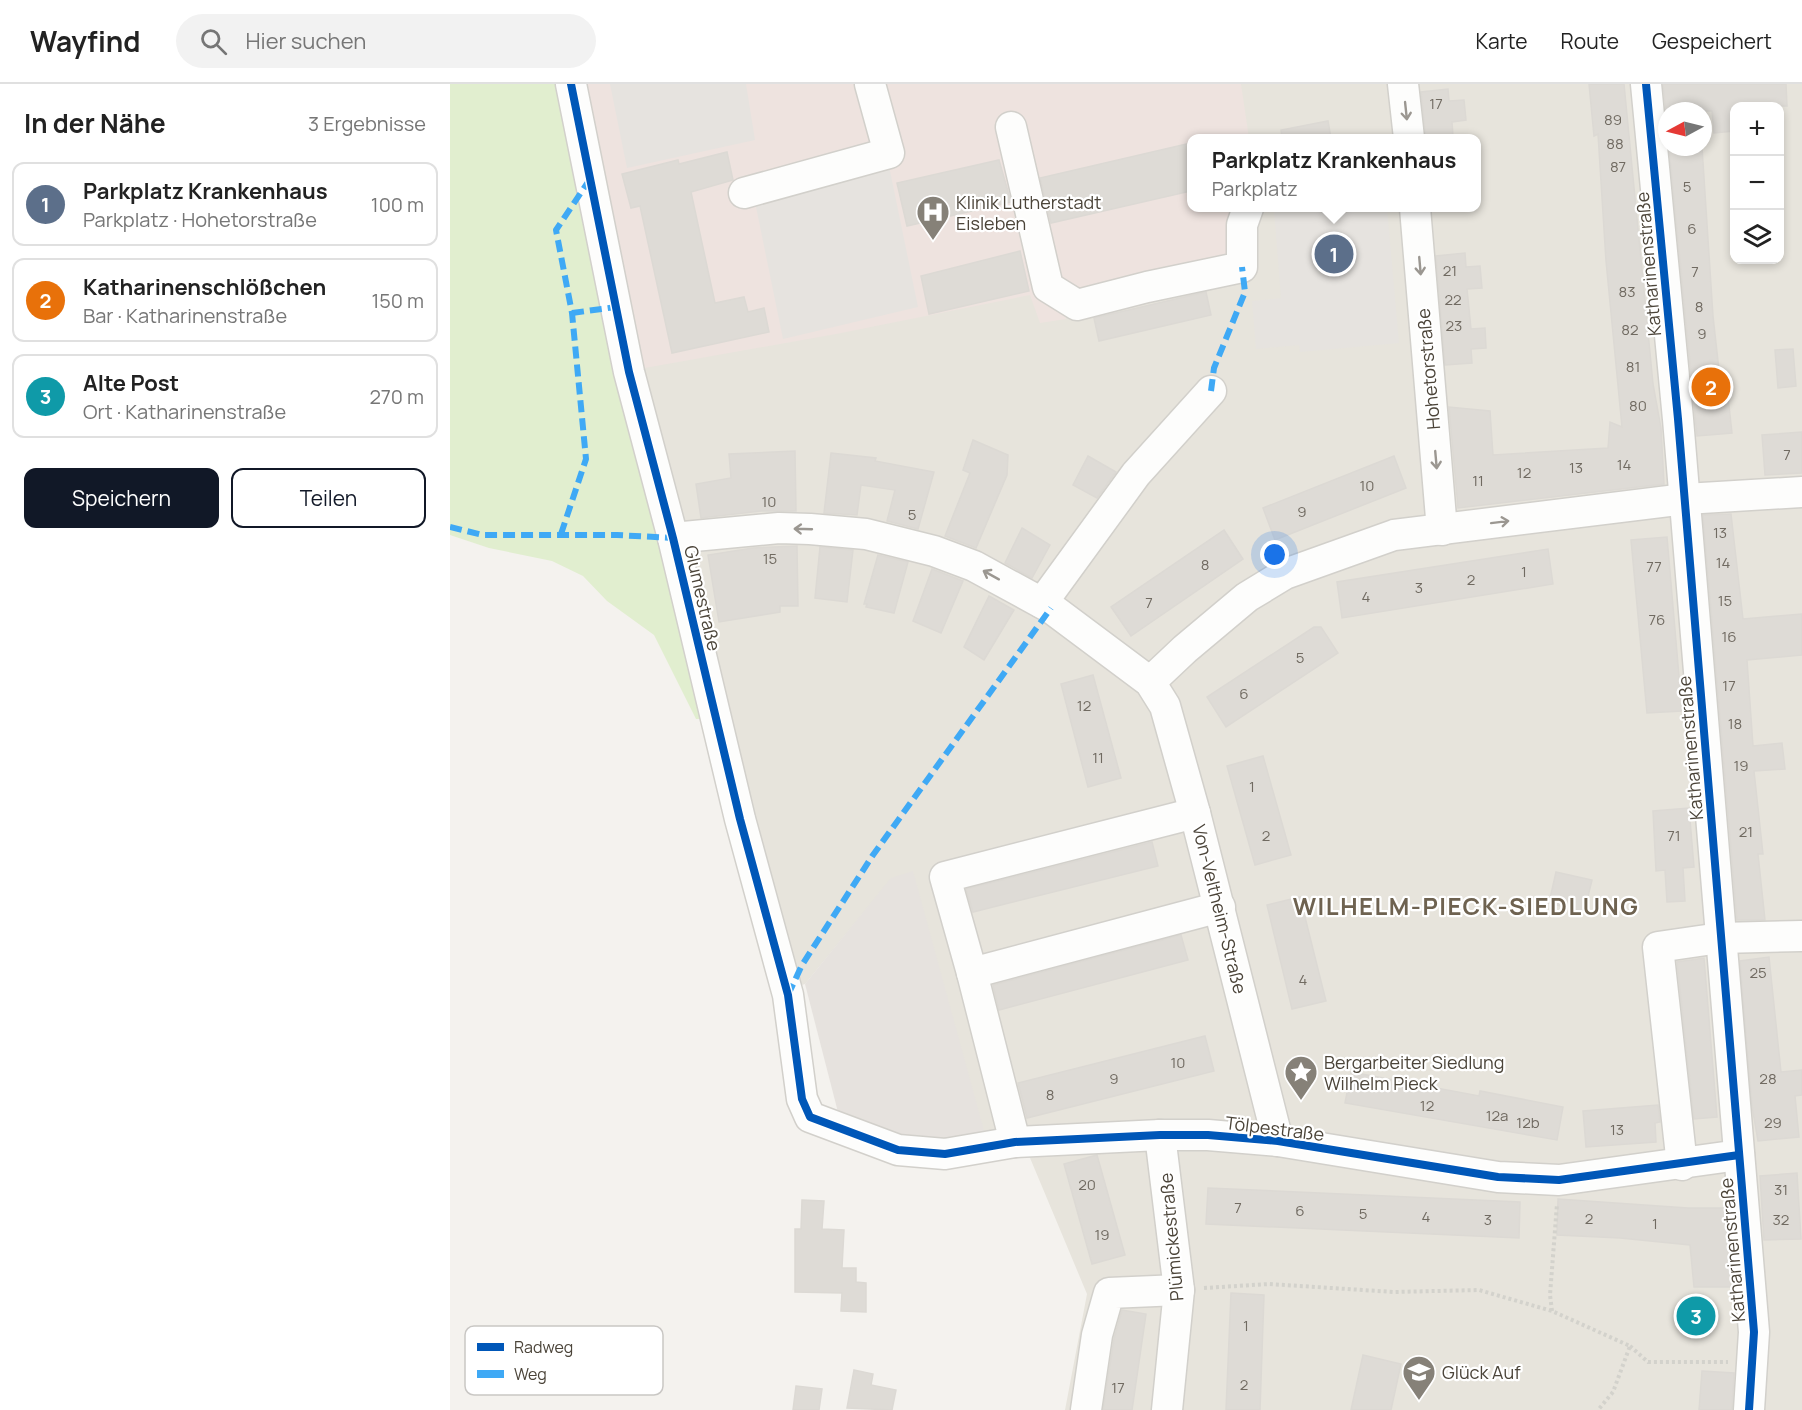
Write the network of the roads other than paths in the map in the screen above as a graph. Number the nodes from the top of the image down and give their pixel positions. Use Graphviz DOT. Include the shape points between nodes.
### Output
graph roads {
  1 [pos="571,84"];
  2 [pos="870,84"];
  3 [pos="1403,84"];
  4 [pos="1646,84"];
  5 [pos="1011,127"];
  6 [pos="1409,134"];
  7 [pos="744,193"];
  8 [pos="1246,212"];
  9 [pos="1415,212"];
  10 [pos="1211,391"];
  11 [pos="1802,492"];
  12 [pos="1685,499"];
  13 [pos="1442,530"];
  14 [pos="673,538"];
  15 [pos="1042,603"];
  16 [pos="1150,682"];
  17 [pos="1196,813"];
  18 [pos="1220,908"];
  19 [pos="1802,936"];
  20 [pos="1720,938"];
  21 [pos="972,973"];
  22 [pos="810,1117"];
  23 [pos="1160,1135"];
  24 [pos="1278,1141"];
  25 [pos="1015,1142"];
  26 [pos="1739,1155"];
  27 [pos="1682,1165"];
  28 [pos="1179,1290"];
  29 [pos="1086,1410"];
  30 [pos="1167,1410"];
  31 [pos="1749,1410"];
  1 -- 14 [label="street, Glumestraße" via="629,372"];
  2 -- 7 [label="street" via="889,153"];
  3 -- 6 [label="street, one-way"];
  4 -- 12 [label="street, Katharinenstraße"];
  5 -- 8 [label="street" via="1048,287 1077,305 1242,267 1242,225"];
  9 -- 13 [label="street, Hohetorstraße, one-way"];
  10 -- 15 [label="street" via="1136,474"];
  11 -- 12 [label="street"];
  13 -- 12 [label="street, one-way"];
  12 -- 20 [label="street, Katharinenstraße"];
  13 -- 16 [label="street" via="1394,535 1285,574 1247,597"];
  15 -- 14 [label="street, one-way" via="974,566 934,551 866,534 779,528"];
  14 -- 22 [label="street, Glumestraße" via="740,819 788,995 802,1099"];
  15 -- 16 [label="street"];
  16 -- 17 [label="street, Von-Veltheim-Straße" via="1165,706"];
  17 -- 18 [label="street, Von-Veltheim-Straße"];
  17 -- 21 [label="street" via="945,878"];
  18 -- 21 [label="street"];
  18 -- 24 [label="street, Von-Veltheim-Straße"];
  19 -- 20 [label="street"];
  20 -- 26 [label="street, Katharinenstraße"];
  20 -- 27 [label="street" via="1658,947"];
  21 -- 25 [label="street"];
  22 -- 25 [label="street, Tölpestraße" via="898,1150 945,1154"];
  23 -- 24 [label="street, Tölpestraße"];
  23 -- 25 [label="street, Tölpestraße"];
  23 -- 28 [label="street, Plümickestraße"];
  24 -- 27 [label="street, Tölpestraße" via="1498,1177 1559,1179"];
  26 -- 27 [label="street, Tölpestraße"];
  26 -- 31 [label="street, Katharinenstraße" via="1754,1332"];
  28 -- 29 [label="street" via="1109,1293 1097,1335"];
  28 -- 30 [label="street, Plümickestraße"];
}
